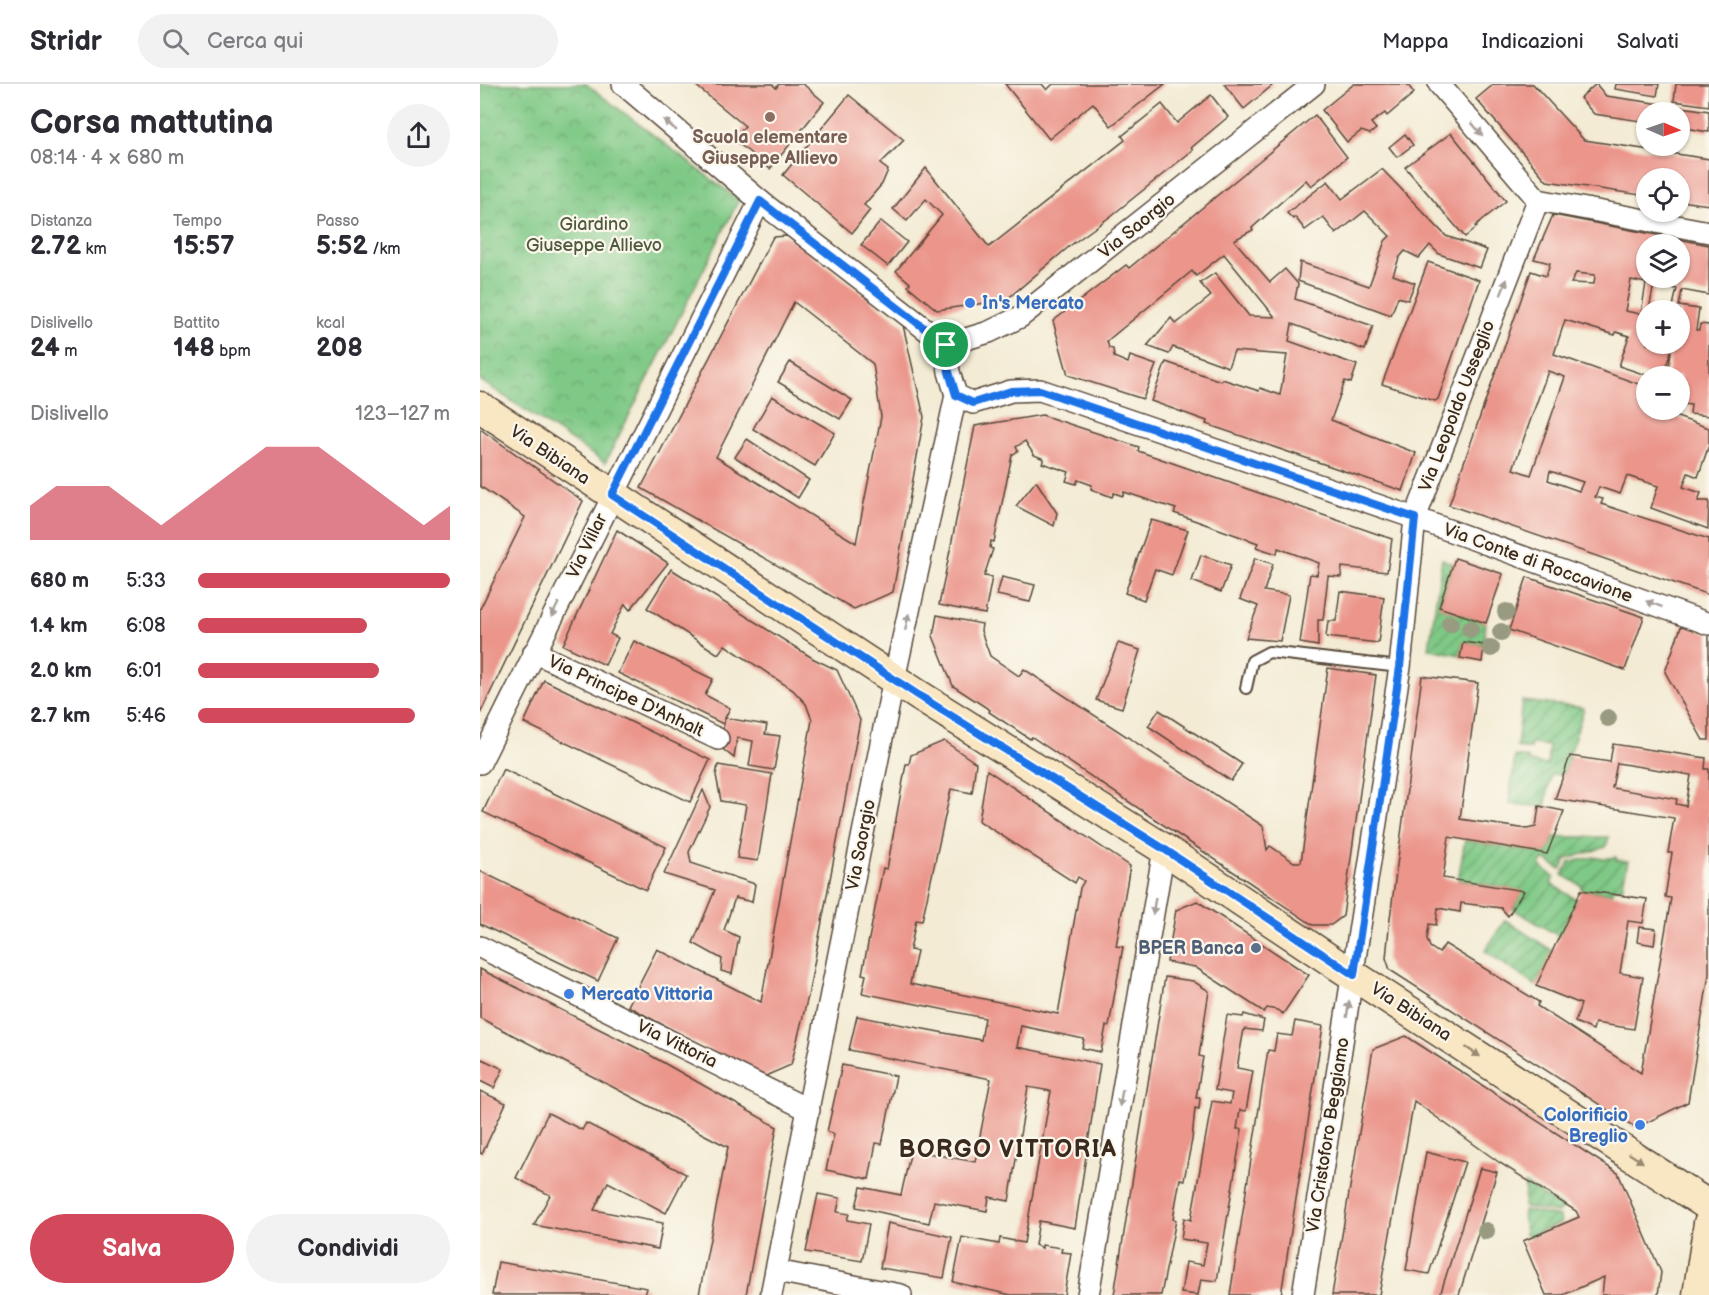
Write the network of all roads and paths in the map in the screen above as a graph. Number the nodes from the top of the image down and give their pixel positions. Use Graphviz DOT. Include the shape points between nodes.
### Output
graph roads {
  1 [pos="622,84"];
  2 [pos="1314,84"];
  3 [pos="1439,84"];
  4 [pos="1538,200"];
  5 [pos="760,201"];
  6 [pos="1709,232"];
  7 [pos="946,345"];
  8 [pos="956,395"];
  9 [pos="480,407"];
  10 [pos="612,495"];
  11 [pos="1415,518"];
  12 [pos="1709,624"];
  13 [pos="534,652"];
  14 [pos="1400,667"];
  15 [pos="894,679"];
  16 [pos="1245,688"];
  17 [pos="718,739"];
  18 [pos="480,763"];
  19 [pos="1164,849"];
  20 [pos="480,946"];
  21 [pos="1354,975"];
  22 [pos="809,1110"];
  23 [pos="1709,1206"];
  24 [pos="1709,1223"];
  25 [pos="776,1271"];
  26 [pos="771,1295"];
  27 [pos="901,1295"];
  28 [pos="1088,1295"];
  29 [pos="1303,1295"];
  30 [pos="1698,1295"];
  5 -- 1 [label="street, one-way"];
  2 -- 7 [label="street, Via Saorgio" via="1020,318"];
  3 -- 4 [label="street, one-way"];
  4 -- 6 [label="street"];
  11 -- 4 [label="street, Via Leopoldo Usseglio, one-way"];
  5 -- 7 [label="street"];
  5 -- 10 [label="street, Via Villar"];
  7 -- 8 [label="street"];
  8 -- 11 [label="street, Via Conte di Roccavione" via="973,403 1011,391 1040,390"];
  15 -- 8 [label="street, Via Saorgio, one-way"];
  9 -- 10 [label="street, Via Bibiana"];
  10 -- 13 [label="street, Via Villar, one-way"];
  10 -- 15 [label="street, Via Bibiana"];
  12 -- 11 [label="street, Via Conte di Roccavione, one-way"];
  11 -- 14 [label="street, Via Leopoldo Usseglio"];
  13 -- 17 [label="street, Via Principe D'Anhalt"];
  13 -- 18 [label="street, Via Villar"];
  14 -- 16 [label="lane" via="1269,652 1252,661"];
  14 -- 21 [label="street, Via Leopoldo Usseglio"];
  15 -- 19 [label="street, Via Bibiana"];
  15 -- 22 [label="street, Via Saorgio"];
  19 -- 21 [label="street, Via Bibiana"];
  19 -- 28 [label="street, one-way"];
  20 -- 22 [label="street, Via Vittoria"];
  21 -- 23 [label="street, Via Bibiana, one-way"];
  29 -- 21 [label="street, Via Cristoforo Beggiamo, one-way"];
  22 -- 25 [label="street, Via Saorgio"];
  24 -- 30 [label="street"];
  25 -- 26 [label="street, Via Saorgio"];
  25 -- 27 [label="street"];
}
